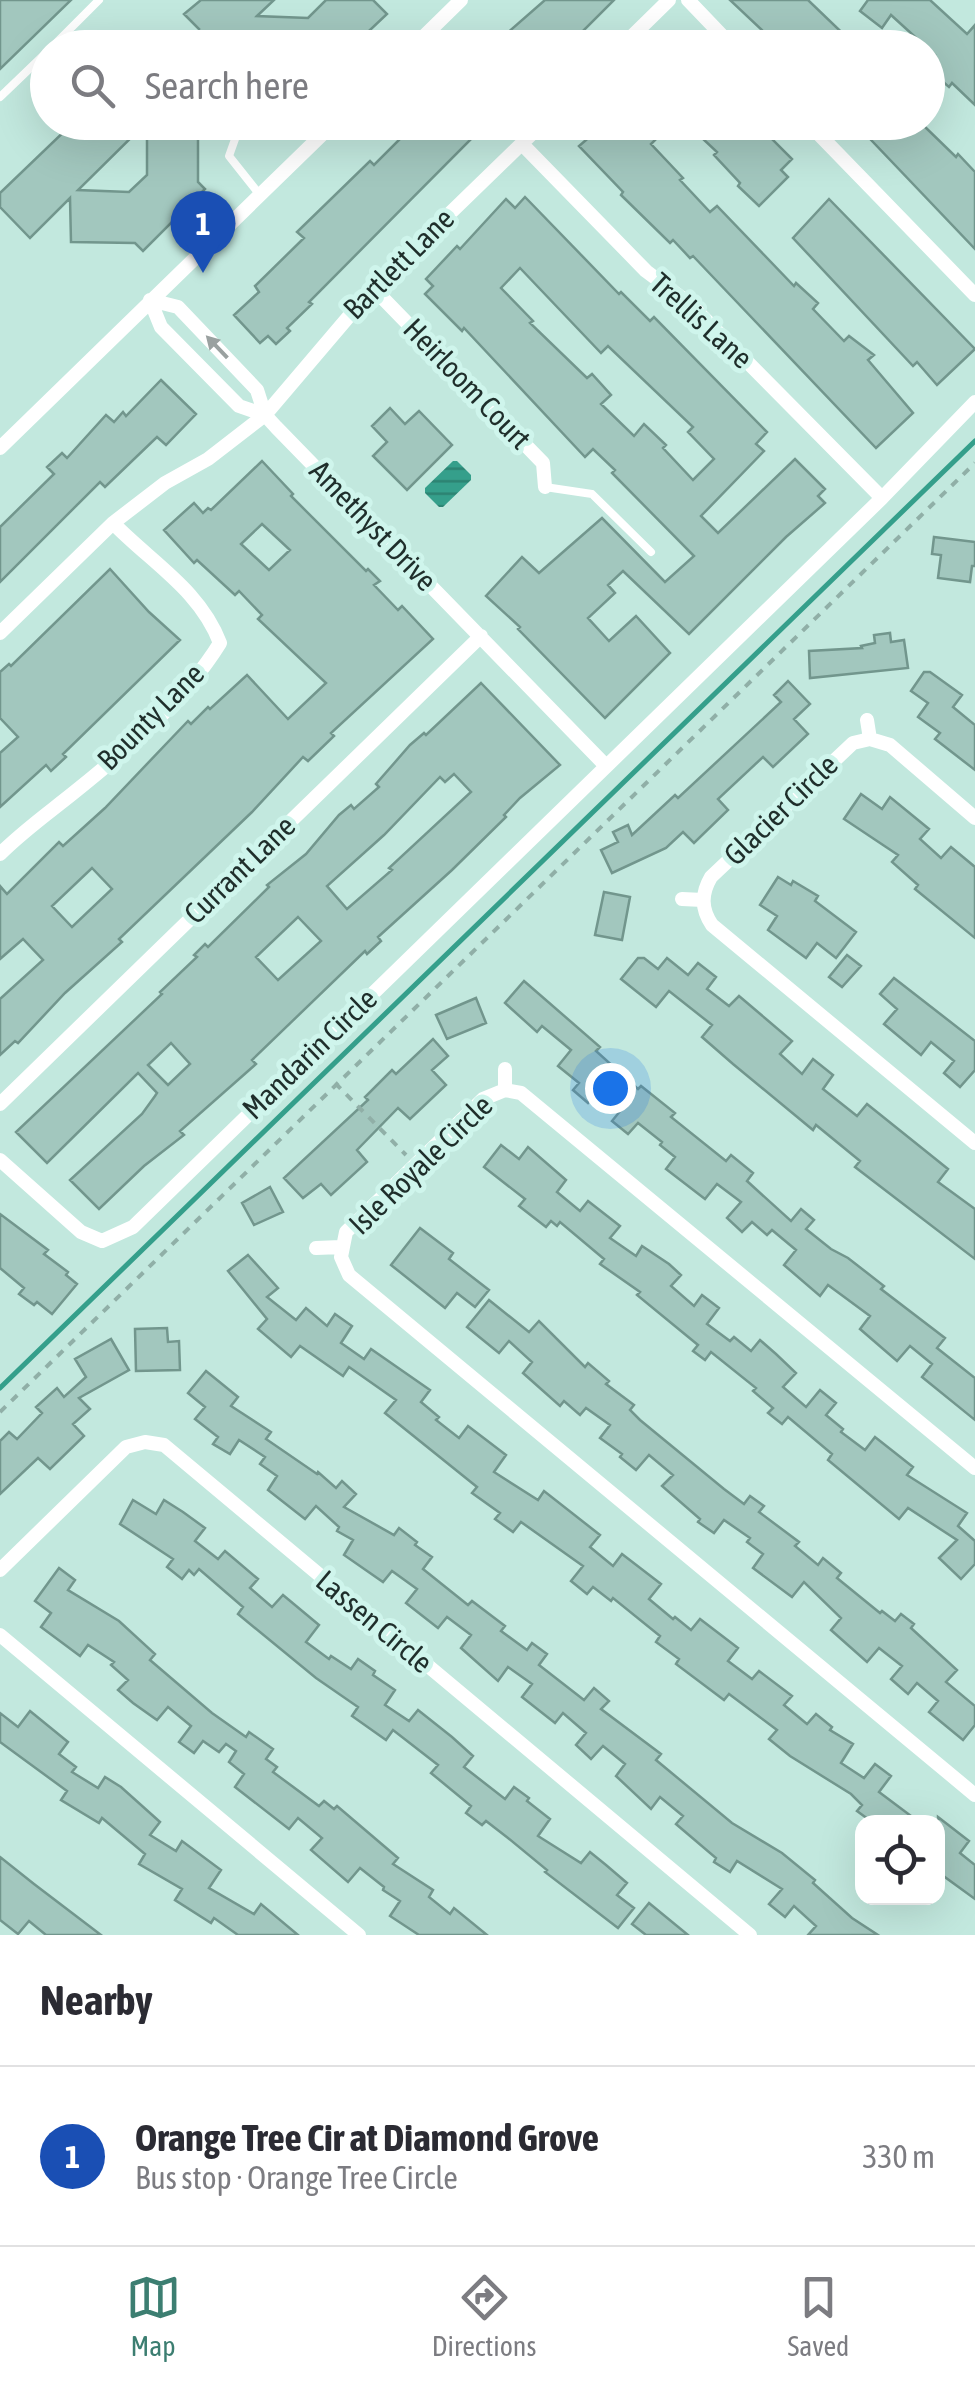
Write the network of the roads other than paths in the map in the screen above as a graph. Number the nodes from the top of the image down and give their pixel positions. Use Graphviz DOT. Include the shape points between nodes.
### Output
graph roads {
  1 [pos="99,0"];
  2 [pos="461,0"];
  3 [pos="668,0"];
  4 [pos="688,0"];
  5 [pos="68,30"];
  6 [pos="430,30"];
  7 [pos="638,30"];
  8 [pos="717,30"];
  9 [pos="30,68"];
  10 [pos="0,97"];
  11 [pos="235,140"];
  12 [pos="310,140"];
  13 [pos="526,140"];
  14 [pos="824,140"];
  15 [pos="522,144"];
  16 [pos="260,195"];
  17 [pos="372,288"];
  18 [pos="975,296"];
  19 [pos="150,300"];
  20 [pos="975,402"];
  21 [pos="265,415"];
  22 [pos="0,448"];
  23 [pos="545,487"];
  24 [pos="882,498"];
  25 [pos="113,523"];
  26 [pos="651,552"];
  27 [pos="0,633"];
  28 [pos="481,636"];
  29 [pos="867,720"];
  30 [pos="870,739"];
  31 [pos="606,766"];
  32 [pos="975,818"];
  33 [pos="0,854"];
  34 [pos="682,900"];
  35 [pos="703,900"];
  36 [pos="505,1069"];
  37 [pos="505,1090"];
  38 [pos="0,1104"];
  39 [pos="975,1142"];
  40 [pos="0,1160"];
  41 [pos="316,1248"];
  42 [pos="342,1248"];
  43 [pos="975,1468"];
  44 [pos="0,1570"];
  45 [pos="0,1635"];
  46 [pos="975,1794"];
  47 [pos="359,1935"];
  48 [pos="750,1935"];
  1 -- 5 [label="lane"];
  2 -- 6 [label="street"];
  3 -- 7 [label="street"];
  4 -- 8 [label="street"];
  9 -- 10 [label="lane"];
  11 -- 16 [label="lane" via="229,156"];
  12 -- 16 [label="street"];
  13 -- 15 [label="street, Bartlett Lane"];
  14 -- 18 [label="street"];
  15 -- 17 [label="street, Bartlett Lane"];
  15 -- 24 [label="street, Trellis Lane"];
  16 -- 19 [label="street"];
  17 -- 21 [label="street, Bartlett Lane"];
  17 -- 23 [label="street, Heirloom Court" via="543,462"];
  19 -- 21 [label="street, Amethyst Drive" via="161,327 241,408"];
  21 -- 19 [label="street, Amethyst Drive, one-way" via="257,390 178,307"];
  19 -- 22 [label="street"];
  20 -- 24 [label="street, Mandarin Circle"];
  21 -- 25 [label="street"];
  21 -- 28 [label="street, Amethyst Drive"];
  23 -- 26 [label="lane" via="592,494"];
  24 -- 31 [label="street, Mandarin Circle"];
  25 -- 27 [label="street"];
  25 -- 33 [label="street, Bounty Lane" via="194,596 220,643 154,721"];
  28 -- 31 [label="street"];
  28 -- 38 [label="street, Currant Lane"];
  29 -- 30 [label="street"];
  30 -- 32 [label="street, Glacier Circle" via="890,745"];
  30 -- 35 [label="street, Glacier Circle" via="846,747 711,877"];
  31 -- 40 [label="street, Mandarin Circle" via="133,1227 102,1241 81,1232"];
  34 -- 35 [label="street"];
  35 -- 39 [label="street" via="712,925"];
  36 -- 37 [label="street"];
  37 -- 42 [label="street, Isle Royale Circle" via="483,1099 346,1232"];
  37 -- 43 [label="street, Isle Royale Circle" via="527,1096"];
  41 -- 42 [label="street"];
  42 -- 46 [label="street, Isle Royale Circle" via="344,1267 362,1286"];
  44 -- 48 [label="street, Lassen Circle" via="145,1434"];
  45 -- 47 [label="street"];
}
